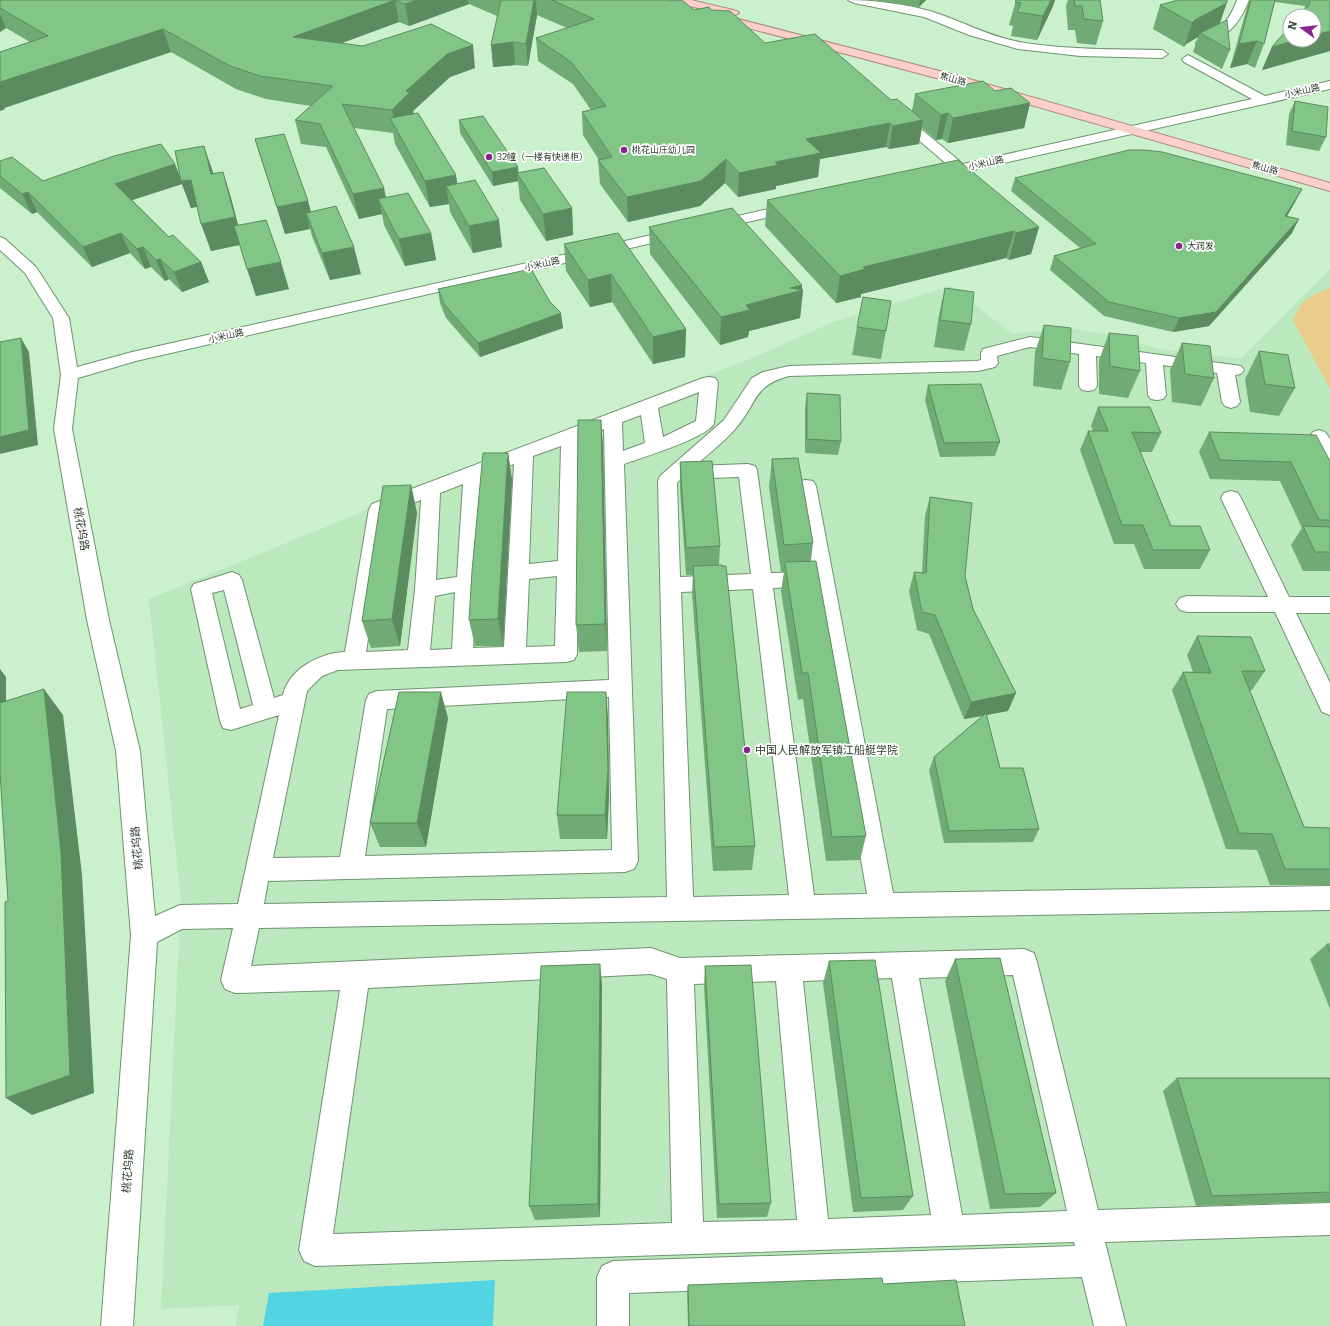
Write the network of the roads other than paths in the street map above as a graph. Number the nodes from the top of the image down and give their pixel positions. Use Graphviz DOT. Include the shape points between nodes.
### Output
graph roads {
  1 [pos="854,0"];
  2 [pos="1243,0"];
  3 [pos="671,3"];
  4 [pos="1177,53"];
  5 [pos="1330,85"];
  6 [pos="1263,100"];
  7 [pos="890,110"];
  8 [pos="1147,126"];
  9 [pos="1131,130"];
  10 [pos="960,169"];
  11 [pos="921,178"];
  12 [pos="1330,178"];
  13 [pos="1330,187"];
  14 [pos="805,204"];
  15 [pos="0,242"];
  16 [pos="1087,350"];
  17 [pos="1154,359"];
  18 [pos="70,375"];
  19 [pos="1088,386"];
  20 [pos="1157,395"];
  21 [pos="1231,402"];
  22 [pos="648,404"];
  23 [pos="613,420"];
  24 [pos="570,436"];
  25 [pos="1319,436"];
  26 [pos="655,446"];
  27 [pos="524,453"];
  28 [pos="1330,455"];
  29 [pos="614,461"];
  30 [pos="473,473"];
  31 [pos="676,473"];
  32 [pos="806,486"];
  33 [pos="431,489"];
  34 [pos="1231,498"];
  35 [pos="568,568"];
  36 [pos="519,572"];
  37 [pos="823,579"];
  38 [pos="468,582"];
  39 [pos="762,582"];
  40 [pos="671,585"];
  41 [pos="425,590"];
  42 [pos="1187,604"];
  43 [pos="1282,605"];
  44 [pos="1330,605"];
  45 [pos="515,655"];
  46 [pos="252,656"];
  47 [pos="462,657"];
  48 [pos="418,659"];
  49 [pos="354,661"];
  50 [pos="219,666"];
  51 [pos="621,688"];
  52 [pos="294,701"];
  53 [pos="1330,706"];
  54 [pos="266,710"];
  55 [pos="351,866"];
  56 [pos="258,870"];
  57 [pos="1330,898"];
  58 [pos="882,906"];
  59 [pos="802,907"];
  60 [pos="680,909"];
  61 [pos="249,916"];
  62 [pos="144,935"];
  63 [pos="903,965"];
  64 [pos="788,968"];
  65 [pos="680,971"];
  66 [pos="356,976"];
  67 [pos="1330,1219"];
  68 [pos="1086,1227"];
  69 [pos="949,1230"];
  70 [pos="814,1235"];
  71 [pos="688,1238"];
  72 [pos="1094,1261"];
  73 [pos="117,1326"];
  74 [pos="613,1326"];
  75 [pos="1110,1326"];
  1 -- 4 [label="street" via="927,14 973,32 1018,45 1080,52"];
  2 -- 4 [label="street" via="1236,19 1226,31"];
  3 -- 8 [label="main road, 焦山路" via="762,19"];
  3 -- 9 [label="main road, 焦山路" via="955,79"];
  4 -- 6 [label="street"];
  5 -- 6 [label="street, 小米山路"];
  6 -- 8 [label="street, 小米山路"];
  7 -- 10 [label="street"];
  8 -- 9 [label="street, 小米山路"];
  8 -- 12 [label="main road, 焦山路"];
  9 -- 10 [label="street, 小米山路"];
  9 -- 13 [label="main road, 焦山路"];
  10 -- 11 [label="street, 小米山路"];
  14 -- 18 [label="street, 小米山路" via="140,356"];
  15 -- 18 [label="street" via="31,270 61,318"];
  16 -- 17 [label="street"];
  16 -- 19 [label="street"];
  16 -- 31 [label="street" via="1030,342 990,353 989,363 978,366 790,371 769,376 758,382 730,424"];
  17 -- 20 [label="street"];
  17 -- 21 [label="street" via="1230,369"];
  18 -- 62 [label="street, 桃花坞路" via="63,429 98,620 128,751"];
  22 -- 23 [label="street"];
  22 -- 26 [label="street"];
  22 -- 26 [label="street" via="709,382 704,424 680,437"];
  23 -- 24 [label="street"];
  23 -- 29 [label="street"];
  24 -- 27 [label="street"];
  24 -- 35 [label="street"];
  25 -- 28 [label="street"];
  26 -- 29 [label="street"];
  27 -- 30 [label="street"];
  27 -- 36 [label="street"];
  29 -- 51 [label="street"];
  30 -- 33 [label="street"];
  30 -- 38 [label="street"];
  31 -- 39 [label="street" via="748,470"];
  31 -- 40 [label="street" via="667,481"];
  32 -- 37 [label="street"];
  33 -- 41 [label="street"];
  33 -- 49 [label="street" via="379,509"];
  34 -- 43 [label="street"];
  35 -- 36 [label="street"];
  35 -- 45 [label="street" via="566,654"];
  36 -- 45 [label="street"];
  37 -- 39 [label="street"];
  37 -- 58 [label="street"];
  38 -- 41 [label="street"];
  38 -- 47 [label="street"];
  39 -- 40 [label="street"];
  39 -- 59 [label="street"];
  40 -- 60 [label="street"];
  41 -- 48 [label="street"];
  42 -- 43 [label="street"];
  43 -- 44 [label="street"];
  43 -- 53 [label="street"];
  45 -- 47 [label="street"];
  46 -- 50 [label="street"];
  46 -- 50 [label="street" via="232,580 201,589"];
  46 -- 54 [label="street"];
  47 -- 48 [label="street"];
  48 -- 49 [label="street"];
  49 -- 52 [label="street" via="324,664 314,669 296,688"];
  50 -- 54 [label="street" via="231,721"];
  51 -- 55 [label="street" via="377,700"];
  51 -- 55 [label="street" via="626,861"];
  52 -- 54 [label="street"];
  52 -- 56 [label="street"];
  55 -- 56 [label="street"];
  56 -- 61 [label="street"];
  57 -- 58 [label="street"];
  58 -- 59 [label="street"];
  59 -- 60 [label="street"];
  60 -- 61 [label="street"];
  61 -- 62 [label="street" via="180,917"];
  61 -- 66 [label="street" via="235,980"];
  62 -- 73 [label="street, 桃花坞路"];
  63 -- 64 [label="street"];
  63 -- 68 [label="street" via="1024,962"];
  63 -- 69 [label="street"];
  64 -- 65 [label="street"];
  64 -- 70 [label="street"];
  65 -- 66 [label="street" via="651,961"];
  65 -- 71 [label="street"];
  66 -- 71 [label="street" via="315,1250"];
  67 -- 68 [label="street"];
  68 -- 69 [label="street"];
  68 -- 72 [label="street"];
  69 -- 70 [label="street"];
  70 -- 71 [label="street"];
  72 -- 74 [label="street" via="613,1277"];
  72 -- 75 [label="street"];
}
